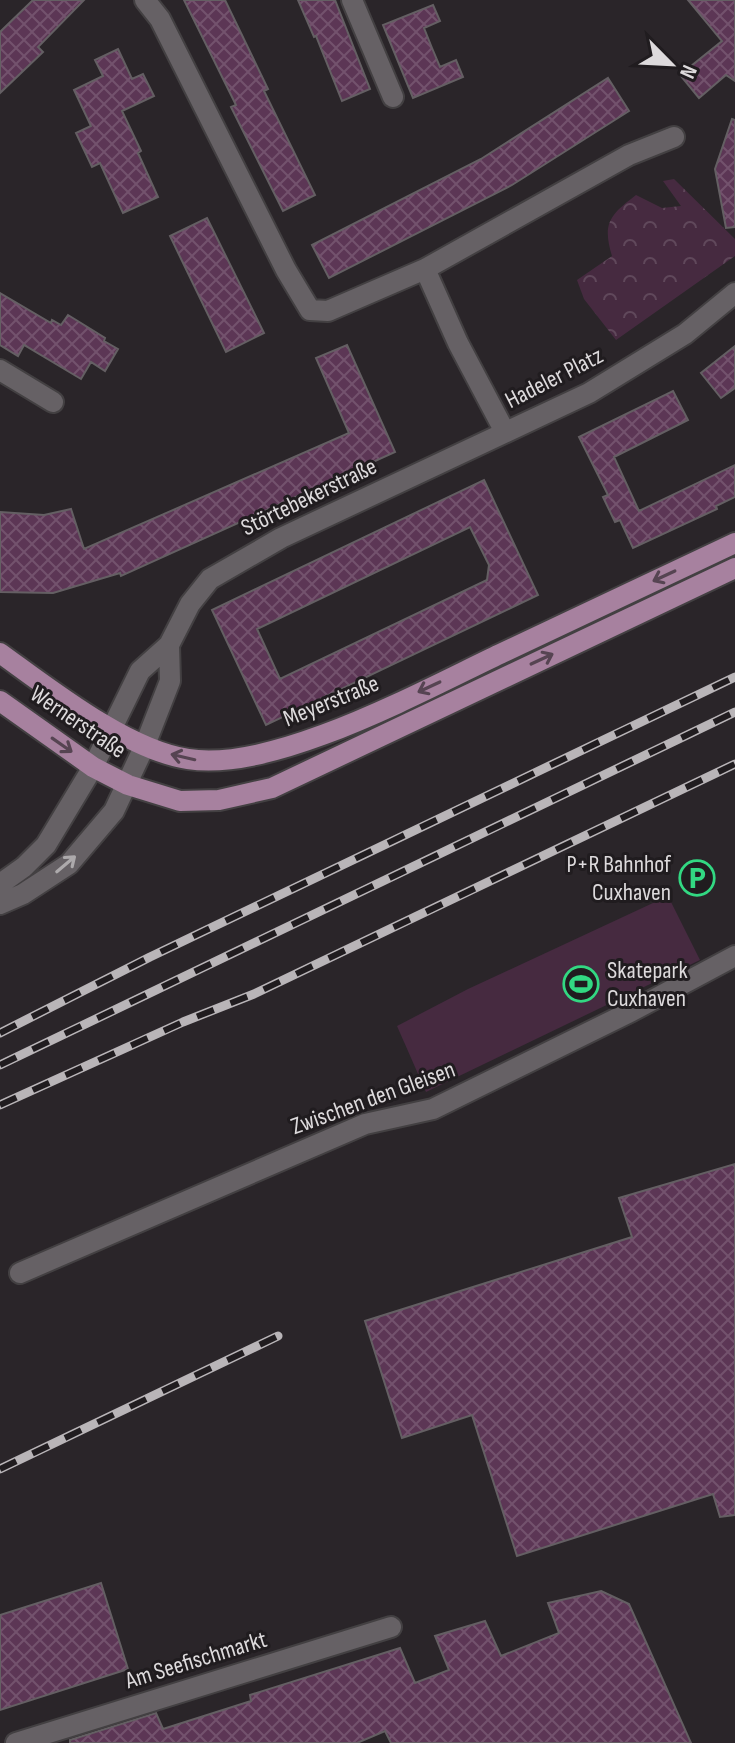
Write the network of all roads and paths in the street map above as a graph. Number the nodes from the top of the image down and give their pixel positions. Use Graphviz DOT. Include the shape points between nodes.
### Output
graph roads {
  1 [pos="145,0"];
  2 [pos="352,0"];
  3 [pos="393,97"];
  4 [pos="674,137"];
  5 [pos="425,269"];
  6 [pos="735,293"];
  7 [pos="0,370"];
  8 [pos="53,402"];
  9 [pos="505,432"];
  10 [pos="735,543"];
  11 [pos="735,568"];
  12 [pos="169,645"];
  13 [pos="0,653"];
  14 [pos="0,701"];
  15 [pos="113,728"];
  16 [pos="145,745"];
  17 [pos="93,767"];
  18 [pos="128,785"];
  19 [pos="0,884"];
  20 [pos="0,904"];
  21 [pos="735,956"];
  22 [pos="20,1273"];
  23 [pos="391,1627"];
  24 [pos="16,1743"];
  1 -- 5 [label="street" via="160,19 310,310 328,311"];
  2 -- 3 [label="street"];
  4 -- 5 [label="street" via="629,155"];
  5 -- 9 [label="street, Hadeler Platz"];
  6 -- 9 [label="street, Hadeler Platz" via="685,334 589,393"];
  7 -- 8 [label="street"];
  9 -- 12 [label="street, Störtebekerstraße" via="222,570 200,589"];
  10 -- 16 [label="main road, Meyerstraße, one-way" via="301,743 200,760"];
  18 -- 11 [label="main road, Meyerstraße, one-way" via="180,801 219,800 272,788"];
  12 -- 15 [label="street, Störtebekerstraße" via="140,671"];
  12 -- 16 [label="street, Störtebekerstraße" via="170,681"];
  13 -- 15 [label="main road, Wernerstraße"];
  14 -- 17 [label="main road, Wernerstraße, one-way"];
  15 -- 16 [label="main road, Meyerstraße"];
  15 -- 17 [label="street"];
  16 -- 18 [label="street, Störtebekerstraße"];
  17 -- 18 [label="main road, Wernerstraße"];
  17 -- 19 [label="street" via="46,845"];
  20 -- 18 [label="street, one-way" via="69,864 114,811"];
  21 -- 22 [label="street, Zwischen den Gleisen" via="433,1109 365,1124"];
  23 -- 24 [label="street, Am Seefischmarkt"];
}
